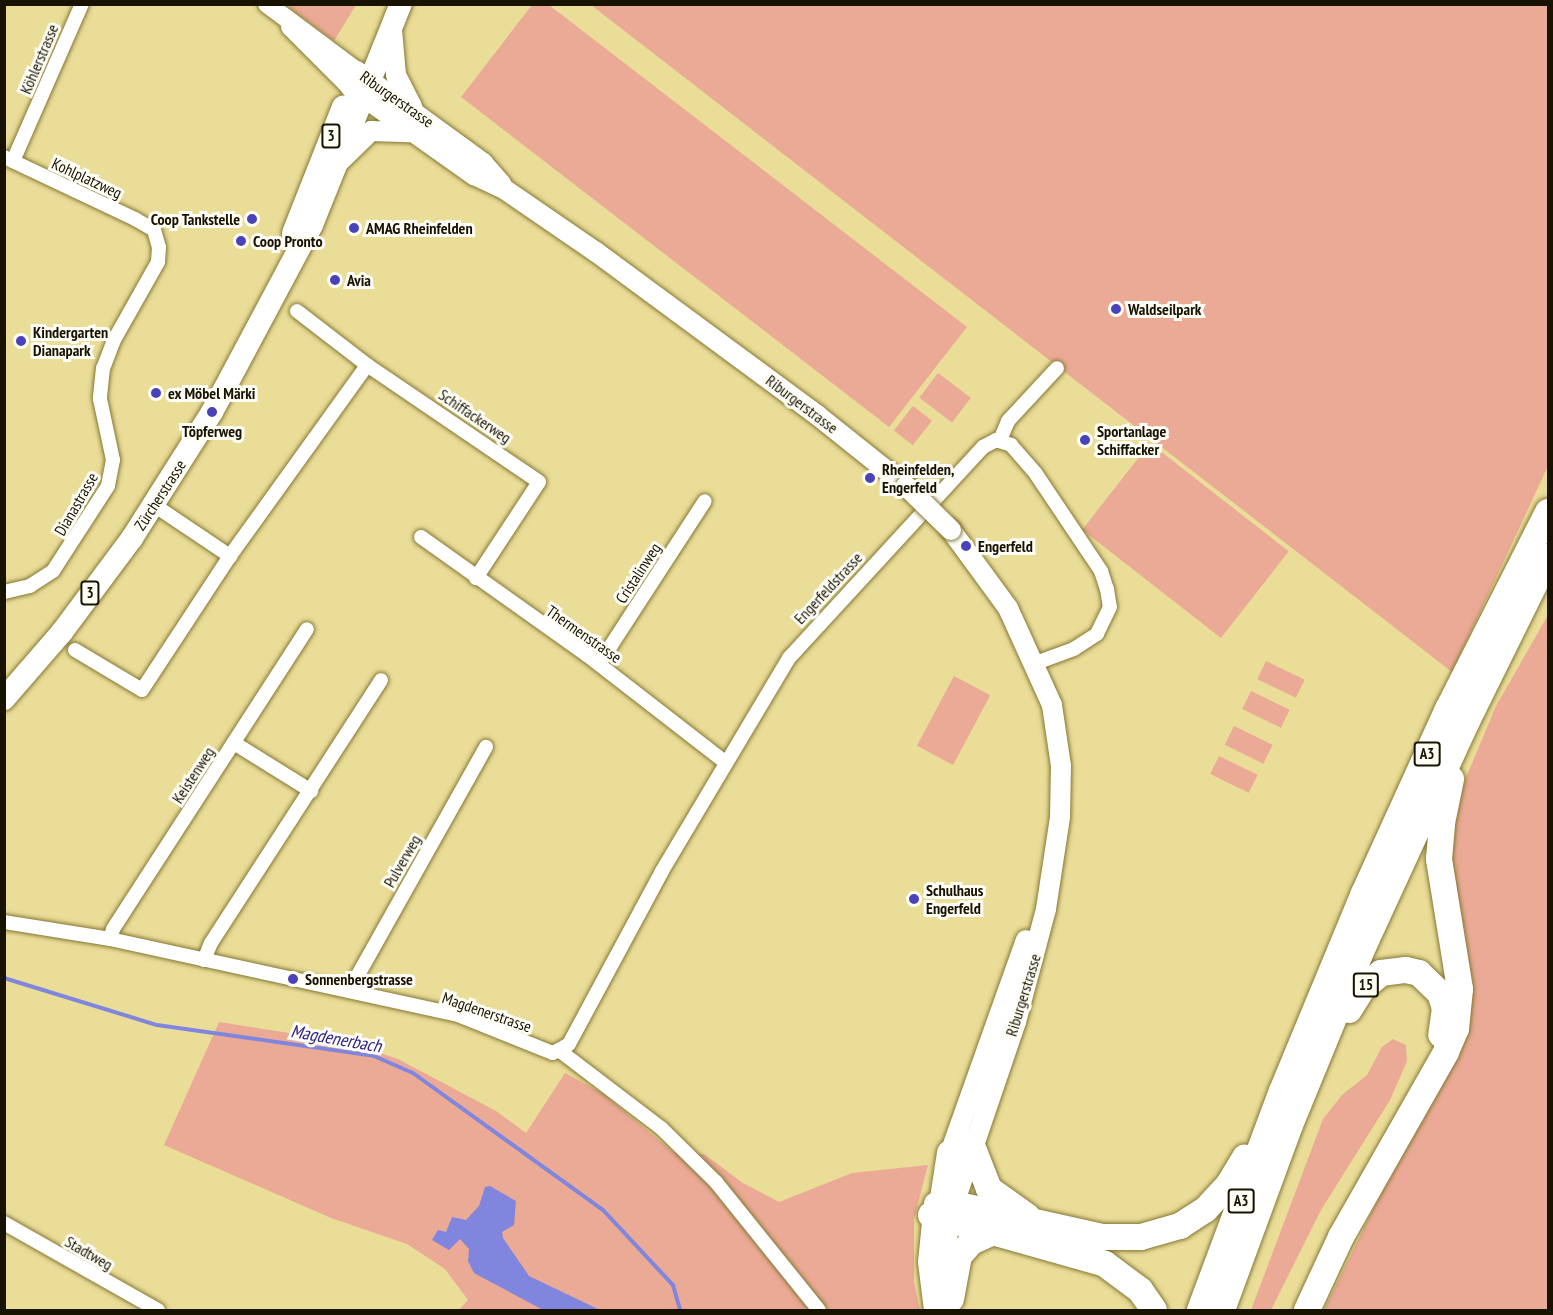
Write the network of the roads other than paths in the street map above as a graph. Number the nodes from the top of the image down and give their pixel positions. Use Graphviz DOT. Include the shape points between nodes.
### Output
graph roads {
  1 [pos="82,4"];
  2 [pos="267,4"];
  3 [pos="385,4"];
  4 [pos="401,4"];
  5 [pos="392,26"];
  6 [pos="360,84"];
  7 [pos="413,109"];
  8 [pos="412,132"];
  9 [pos="9,159"];
  10 [pos="338,164"];
  11 [pos="504,189"];
  12 [pos="154,230"];
  13 [pos="284,272"];
  14 [pos="297,312"];
  15 [pos="367,366"];
  16 [pos="1057,368"];
  17 [pos="1000,440"];
  18 [pos="705,501"];
  19 [pos="154,505"];
  20 [pos="1548,512"];
  21 [pos="421,537"];
  22 [pos="230,556"];
  23 [pos="1548,557"];
  24 [pos="476,578"];
  25 [pos="4,592"];
  26 [pos="307,629"];
  27 [pos="75,650"];
  28 [pos="599,664"];
  29 [pos="1035,670"];
  30 [pos="381,680"];
  31 [pos="4,699"];
  32 [pos="1467,721"];
  33 [pos="234,743"];
  34 [pos="486,747"];
  35 [pos="725,762"];
  36 [pos="311,791"];
  37 [pos="4,922"];
  38 [pos="110,939"];
  39 [pos="204,960"];
  40 [pos="349,992"];
  41 [pos="560,1051"];
  42 [pos="1282,1091"];
  43 [pos="1290,1125"];
  44 [pos="961,1148"];
  45 [pos="944,1211"];
  46 [pos="1032,1219"];
  47 [pos="4,1223"];
  48 [pos="993,1232"];
  49 [pos="946,1307"];
  50 [pos="158,1311"];
  51 [pos="819,1311"];
  52 [pos="1154,1311"];
  53 [pos="1200,1311"];
  54 [pos="1222,1311"];
  55 [pos="1293,1311"];
  56 [pos="1307,1311"];
  1 -- 9 [label="street, Köhlerstrasse"];
  2 -- 6 [label="street, Riburgerstrasse" via="313,35"];
  3 -- 6 [label="main road, Zürcherstrasse / 3"];
  4 -- 5 [label="main road, Zürcherstrasse / 3"];
  5 -- 6 [label="main road, Zürcherstrasse / 3"];
  5 -- 7 [label="main road" via="396,75"];
  6 -- 7 [label="main road, Riburgerstrasse"];
  6 -- 8 [label="main road, Riburgerstrasse"];
  6 -- 10 [label="main road, Zürcherstrasse / 3"];
  6 -- 13 [label="main road, Zürcherstrasse / 3" via="301,210"];
  7 -- 11 [label="main road, Riburgerstrasse" via="483,163"];
  8 -- 10 [label="main road, Riburgerstrasse" via="370,131"];
  8 -- 11 [label="main road, Riburgerstrasse" via="474,175"];
  9 -- 12 [label="street, Kohlplatzweg"];
  10 -- 13 [label="main road, Zürcherstrasse / 3" via="294,260"];
  11 -- 29 [label="main road, Riburgerstrasse, bridge" via="776,384 906,486 951,530 1008,608"];
  12 -- 25 [label="street, Dianastrasse" via="158,262 110,347 100,383 112,444 108,486 53,571 30,586"];
  13 -- 19 [label="main road, Zürcherstrasse / 3" via="212,412"];
  14 -- 15 [label="street, Schiffackerweg"];
  15 -- 22 [label="street"];
  15 -- 24 [label="street, Schiffackerweg" via="539,482"];
  16 -- 17 [label="street" via="1008,421"];
  17 -- 29 [label="street" via="1031,467 1101,572 1110,607 1105,622 1088,642"];
  17 -- 35 [label="street, Engerfeldstrasse" via="983,447 800,643"];
  18 -- 28 [label="street, Cristalinweg"];
  19 -- 22 [label="street"];
  19 -- 31 [label="main road, Zürcherstrasse / 3" via="62,632"];
  20 -- 42 [label="highway, A3" via="1406,801"];
  21 -- 24 [label="street, Thermenstrasse"];
  22 -- 27 [label="street" via="142,690"];
  23 -- 32 [label="highway, A3"];
  24 -- 28 [label="street, Thermenstrasse"];
  26 -- 33 [label="street, Keistenweg"];
  28 -- 35 [label="street, Thermenstrasse"];
  29 -- 44 [label="main road, Riburgerstrasse" via="1050,777 1040,886"];
  30 -- 36 [label="street"];
  32 -- 43 [label="highway, A3" via="1402,859"];
  32 -- 56 [label="highway" via="1439,840 1441,884 1460,989 1456,1029 1341,1237"];
  33 -- 36 [label="street"];
  33 -- 38 [label="street, Keistenweg" via="112,929"];
  34 -- 40 [label="street, Pulverweg"];
  35 -- 41 [label="street, Engerfeldstrasse" via="569,1044"];
  36 -- 39 [label="street" via="211,943"];
  37 -- 38 [label="street, Magdenerstrasse"];
  38 -- 39 [label="street, Magdenerstrasse"];
  39 -- 40 [label="street, Magdenerstrasse"];
  40 -- 41 [label="street, Magdenerstrasse" via="458,1016 539,1049"];
  41 -- 51 [label="street, Magdenerstrasse" via="661,1128 716,1182"];
  42 -- 46 [label="highway" via="1221,1195 1197,1217 1158,1233 1102,1237"];
  42 -- 53 [label="highway, A3"];
  43 -- 54 [label="highway, A3"];
  43 -- 55 [label="highway, 15" via="1362,989 1381,973 1406,970 1419,973 1440,993 1445,1026 1431,1061 1352,1197"];
  44 -- 45 [label="highway"];
  44 -- 46 [label="highway" via="989,1189"];
  45 -- 46 [label="highway"];
  45 -- 48 [label="highway"];
  45 -- 49 [label="main road"];
  47 -- 50 [label="street, Stadtweg"];
  48 -- 49 [label="highway" via="971,1242 959,1256"];
  48 -- 52 [label="highway" via="1105,1264 1140,1290"];
}
